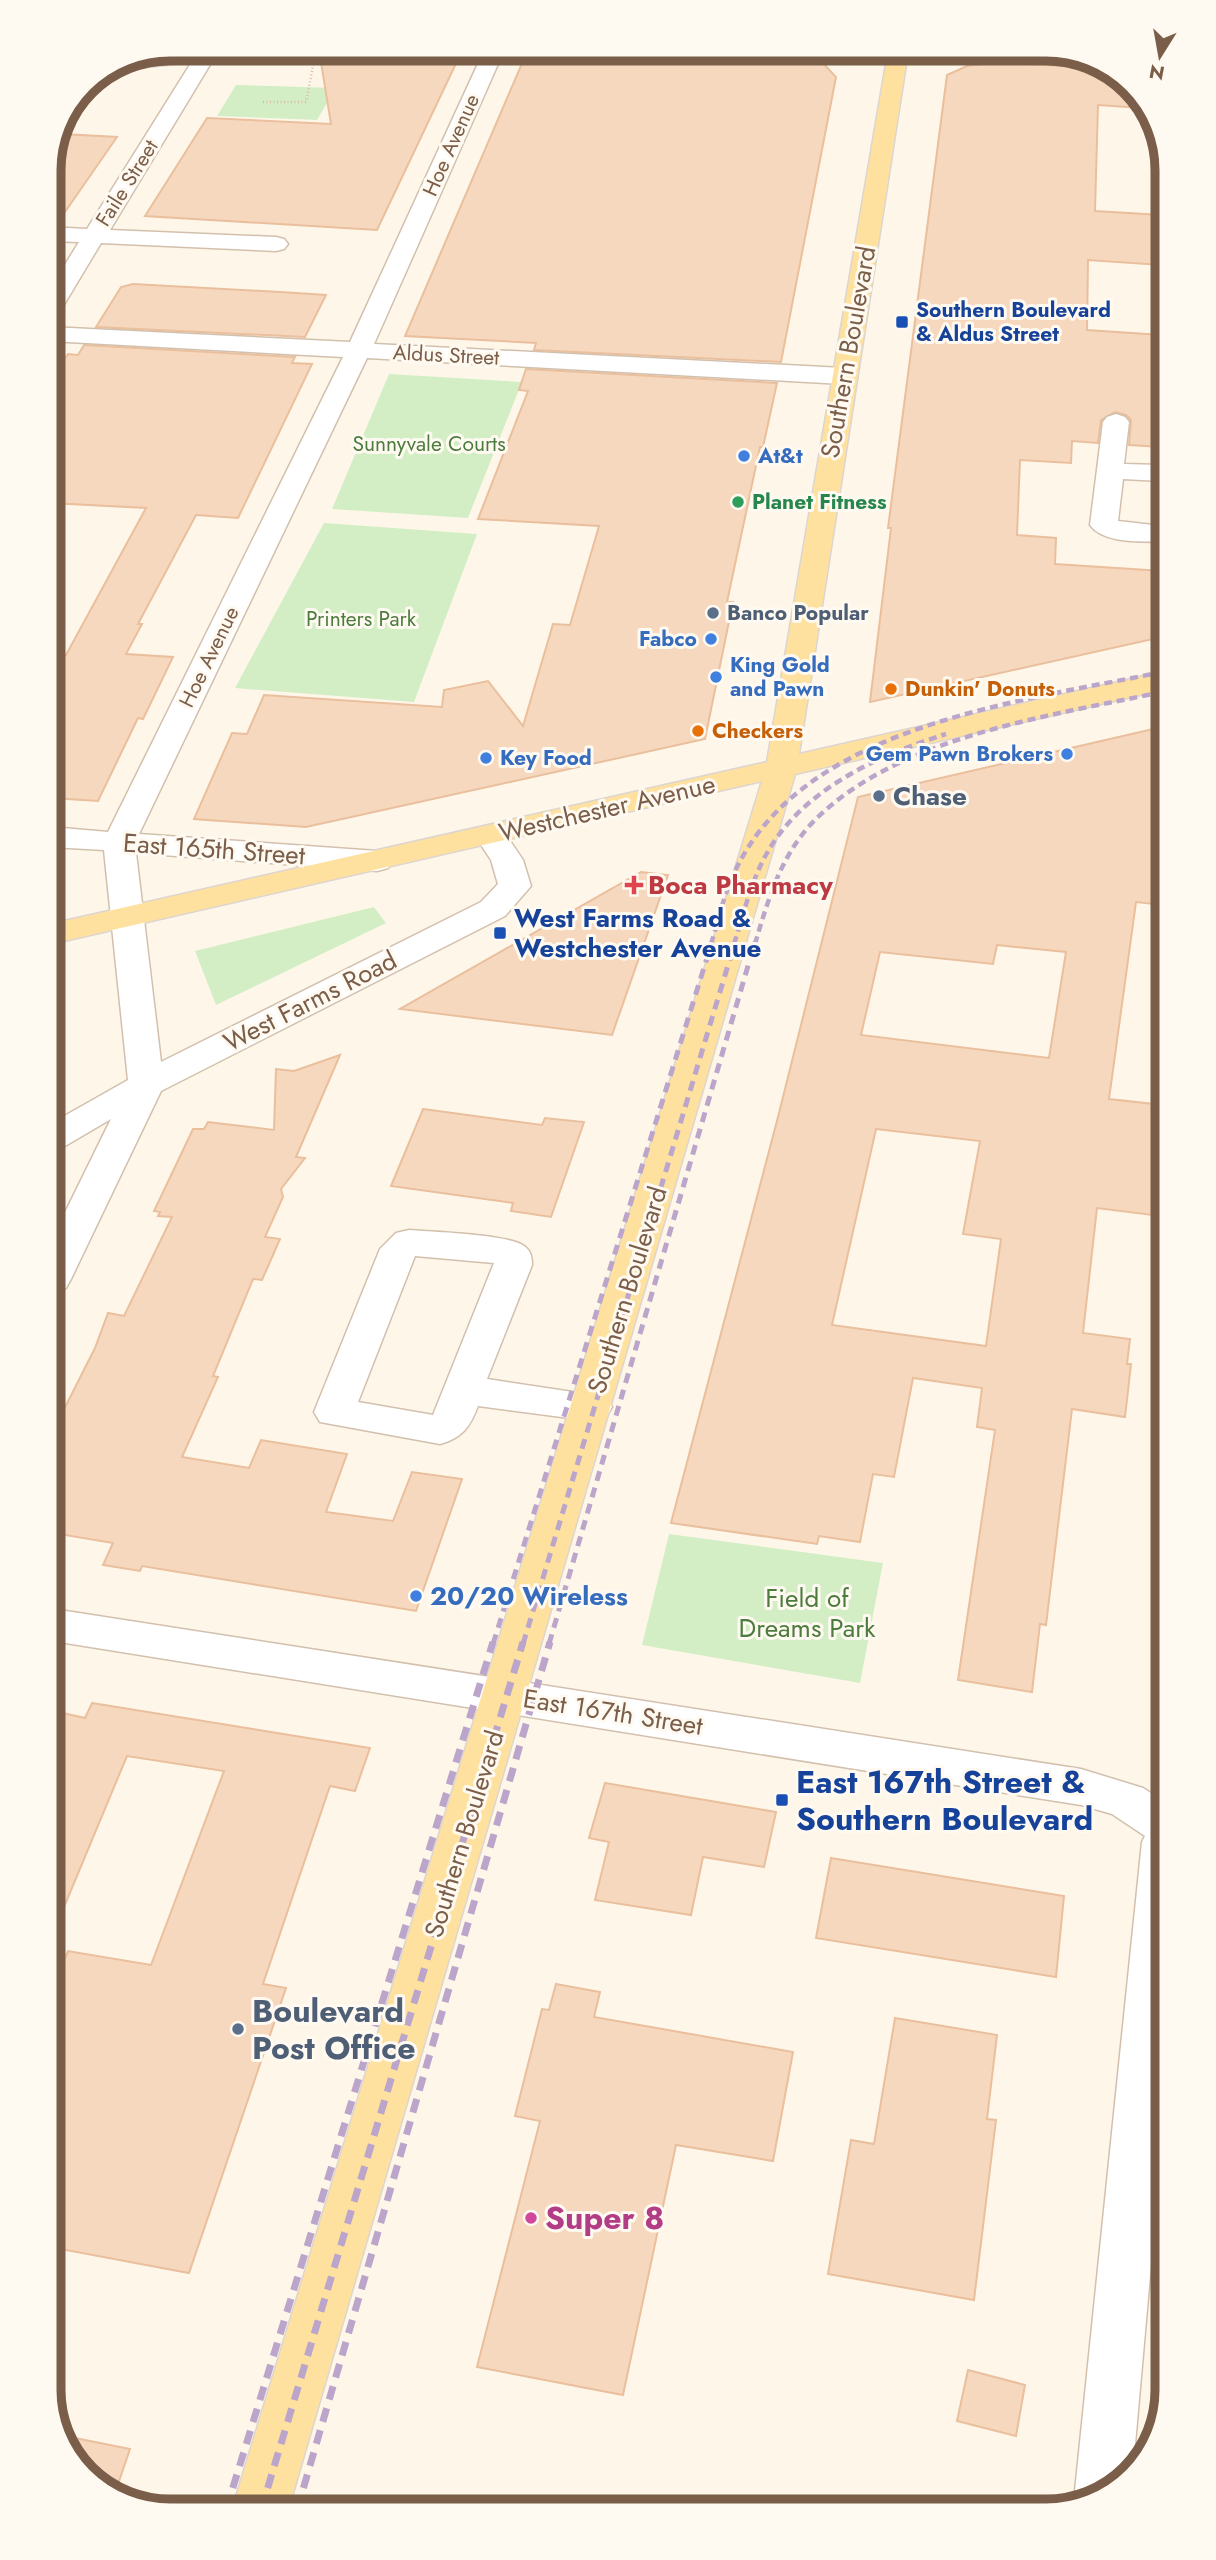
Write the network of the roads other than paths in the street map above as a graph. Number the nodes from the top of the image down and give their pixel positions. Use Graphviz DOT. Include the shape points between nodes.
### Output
graph roads {
  1 [pos="200,61"];
  2 [pos="489,61"];
  3 [pos="898,61"];
  4 [pos="61,234"];
  5 [pos="94,236"];
  6 [pos="276,244"];
  7 [pos="61,290"];
  8 [pos="61,335"];
  9 [pos="358,351"];
  10 [pos="843,376"];
  11 [pos="1116,422"];
  12 [pos="1111,471"];
  13 [pos="1155,472"];
  14 [pos="1155,533"];
  15 [pos="1155,683"];
  16 [pos="782,767"];
  17 [pos="491,836"];
  18 [pos="61,838"];
  19 [pos="119,842"];
  20 [pos="377,861"];
  21 [pos="128,916"];
  22 [pos="61,932"];
  23 [pos="146,1084"];
  24 [pos="61,1133"];
  25 [pos="61,1260"];
  26 [pos="463,1390"];
  27 [pos="592,1407"];
  28 [pos="61,1626"];
  29 [pos="506,1695"];
  30 [pos="1155,1819"];
  31 [pos="1155,1947"];
  32 [pos="1104,2481"];
  33 [pos="263,2499"];
  1 -- 5 [label="street, Faile Street"];
  2 -- 9 [label="street, Hoe Avenue"];
  3 -- 10 [label="main road, Southern Boulevard"];
  4 -- 5 [label="street"];
  5 -- 6 [label="street"];
  5 -- 7 [label="street, Faile Street"];
  8 -- 9 [label="street, Aldus Street"];
  9 -- 10 [label="street, Aldus Street"];
  9 -- 19 [label="street, Hoe Avenue"];
  10 -- 16 [label="main road, Southern Boulevard"];
  11 -- 12 [label="street"];
  12 -- 13 [label="street"];
  12 -- 14 [label="street" via="1104,524"];
  15 -- 16 [label="main road, Westchester Avenue"];
  16 -- 17 [label="main road, Westchester Avenue"];
  16 -- 27 [label="main road, Southern Boulevard"];
  17 -- 20 [label="main road, Westchester Avenue"];
  17 -- 23 [label="street, West Farms Road" via="507,860 515,886 493,909"];
  18 -- 19 [label="street, East 165th Street"];
  19 -- 20 [label="street, East 165th Street"];
  19 -- 21 [label="street"];
  20 -- 21 [label="main road, Westchester Avenue"];
  21 -- 22 [label="main road, Westchester Avenue"];
  21 -- 23 [label="street"];
  23 -- 24 [label="street, West Farms Road"];
  23 -- 25 [label="street"];
  26 -- 26 [label="street" via="452,1421 440,1430 334,1412 400,1249 409,1242 513,1256"];
  26 -- 27 [label="street"];
  27 -- 29 [label="main road, Southern Boulevard"];
  28 -- 29 [label="street, East 167th Street"];
  29 -- 30 [label="street, East 167th Street" via="1081,1787 1127,1801"];
  29 -- 33 [label="main road, Southern Boulevard"];
  31 -- 32 [label="street"];
}
